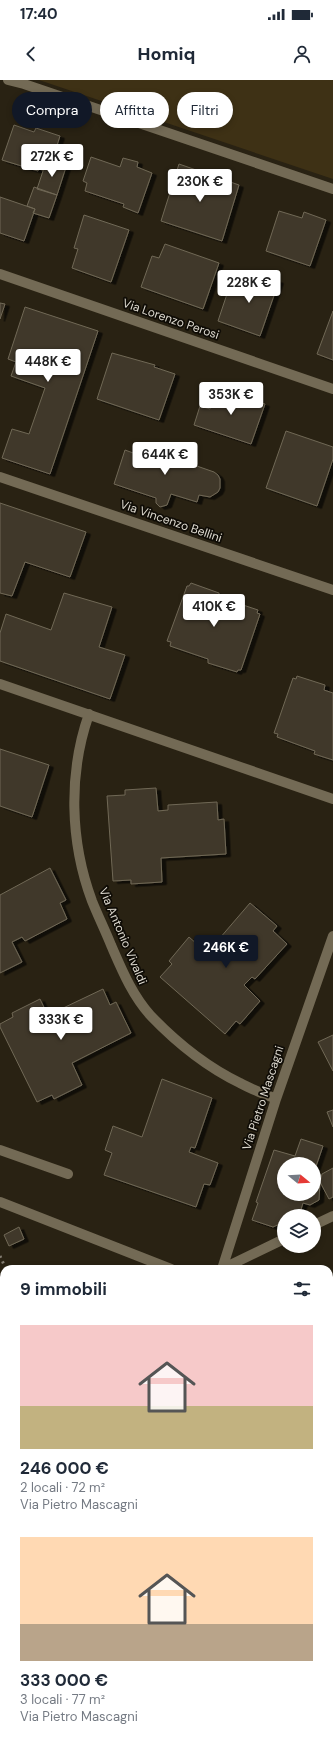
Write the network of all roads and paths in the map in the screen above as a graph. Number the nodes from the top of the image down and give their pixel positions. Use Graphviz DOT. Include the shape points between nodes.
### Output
graph roads {
  1 [pos="8,80"];
  2 [pos="333,189"];
  3 [pos="0,274"];
  4 [pos="333,389"];
  5 [pos="0,476"];
  6 [pos="333,590"];
  7 [pos="0,684"];
  8 [pos="89,714"];
  9 [pos="333,798"];
  10 [pos="333,936"];
  11 [pos="276,1099"];
  12 [pos="0,1150"];
  13 [pos="68,1174"];
  14 [pos="0,1202"];
  15 [pos="333,1216"];
  16 [pos="321,1222"];
  17 [pos="277,1242"];
  18 [pos="161,1265"];
  19 [pos="223,1265"];
  20 [pos="230,1265"];
  1 -- 2 [label="street"];
  3 -- 4 [label="street, Via Lorenzo Perosi"];
  5 -- 6 [label="street, Via Vincenzo Bellini"];
  7 -- 8 [label="street"];
  8 -- 9 [label="street"];
  8 -- 11 [label="street, Via Antonio Vivaldi" via="83,731 74,787 76,843 92,900 132,992 166,1030 215,1069"];
  10 -- 11 [label="street, Via Pietro Mascagni"];
  11 -- 19 [label="street, Via Pietro Mascagni"];
  12 -- 13 [label="street"];
  14 -- 18 [label="street"];
  15 -- 16 [label="street"];
  17 -- 20 [label="street"];
}
